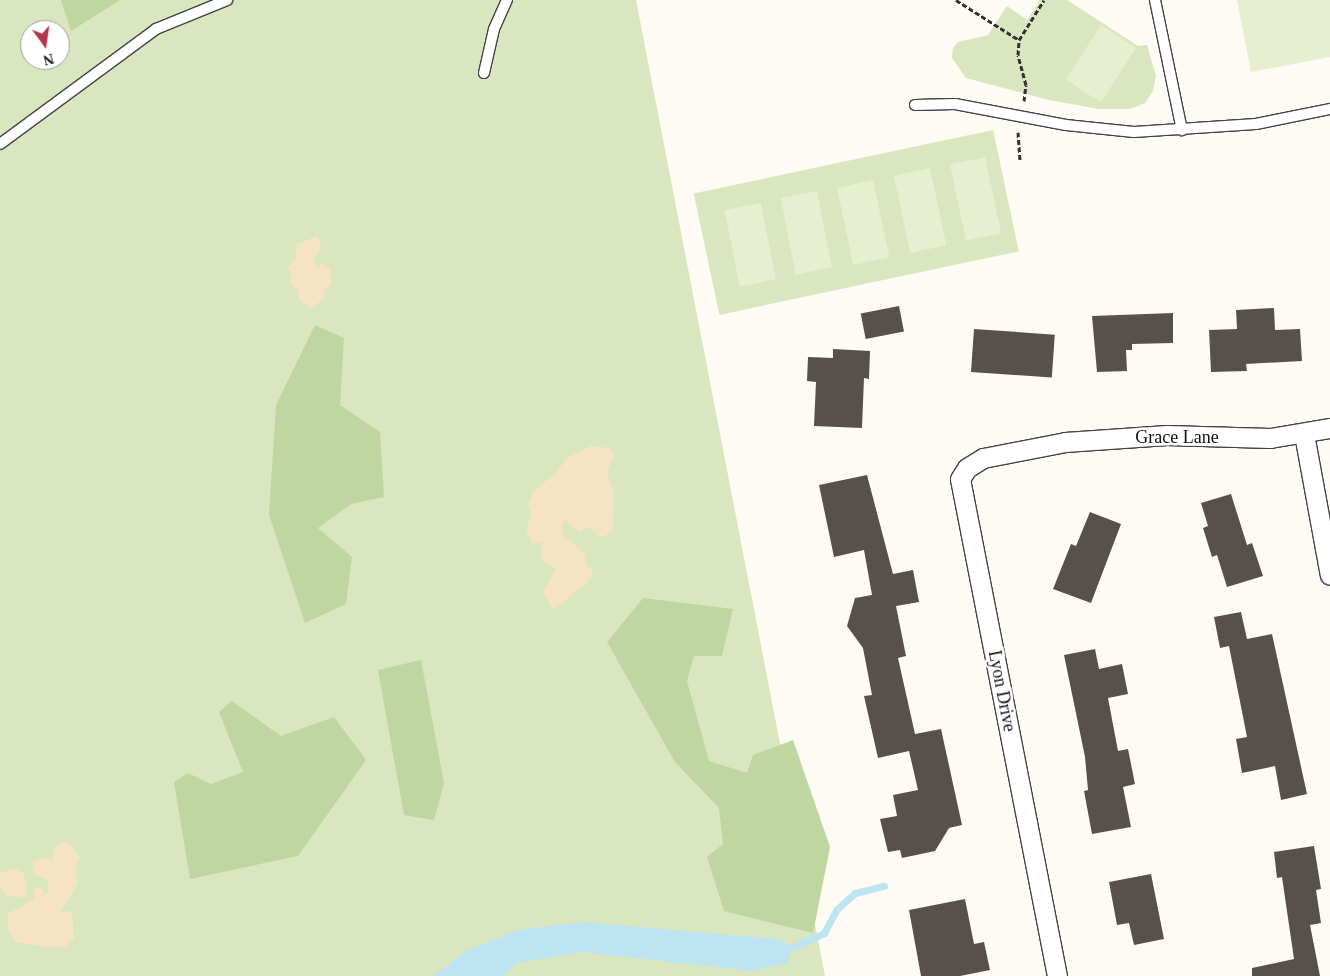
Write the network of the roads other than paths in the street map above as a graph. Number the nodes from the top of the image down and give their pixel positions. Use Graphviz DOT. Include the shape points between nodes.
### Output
graph roads {
  1 [pos="227,0"];
  2 [pos="507,0"];
  3 [pos="1155,0"];
  4 [pos="484,73"];
  5 [pos="915,105"];
  6 [pos="1330,110"];
  7 [pos="1182,130"];
  8 [pos="0,144"];
  9 [pos="1330,428"];
  10 [pos="1304,434"];
  11 [pos="1023,448"];
  12 [pos="1330,575"];
  13 [pos="1057,976"];
  1 -- 8 [label="lane" via="156,29"];
  2 -- 4 [label="lane" via="494,29"];
  3 -- 7 [label="lane"];
  5 -- 7 [label="lane" via="955,104 1066,125 1134,132"];
  6 -- 7 [label="lane" via="1256,124"];
  9 -- 10 [label="street, Grace Lane"];
  10 -- 11 [label="street, Grace Lane" via="1270,438 1110,437"];
  10 -- 12 [label="street"];
  11 -- 13 [label="street, Lyon Drive" via="982,458 967,468 960,479 960,488"];
}
